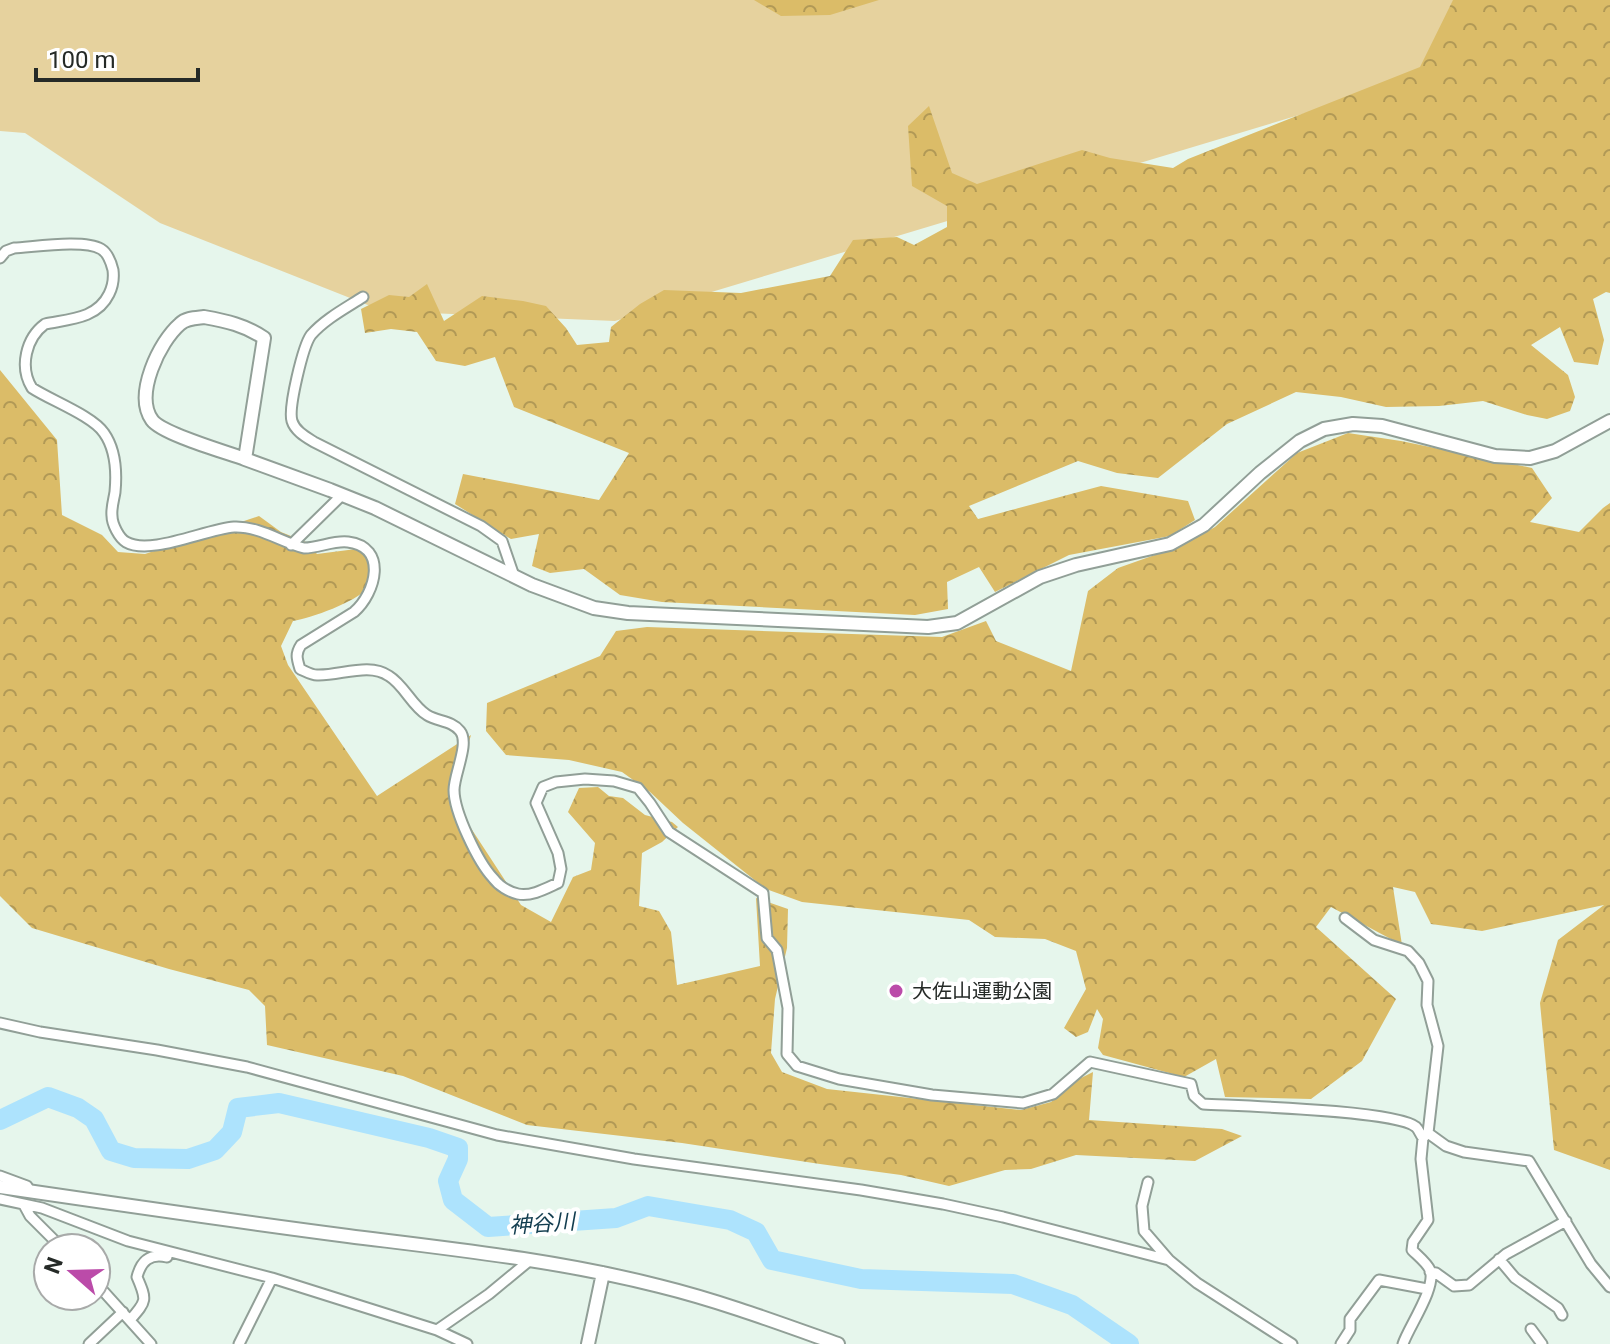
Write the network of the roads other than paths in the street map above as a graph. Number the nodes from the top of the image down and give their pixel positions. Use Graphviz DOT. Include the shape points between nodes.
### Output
graph roads {
  1 [pos="0,258"];
  2 [pos="363,297"];
  3 [pos="1610,421"];
  4 [pos="245,459"];
  5 [pos="342,495"];
  6 [pos="291,545"];
  7 [pos="514,576"];
  8 [pos="1345,918"];
  9 [pos="0,1023"];
  10 [pos="1425,1135"];
  11 [pos="0,1176"];
  12 [pos="1148,1182"];
  13 [pos="0,1187"];
  14 [pos="30,1191"];
  15 [pos="0,1199"];
  16 [pos="24,1205"];
  17 [pos="1566,1221"];
  18 [pos="46,1232"];
  19 [pos="176,1254"];
  20 [pos="1499,1259"];
  21 [pos="1169,1260"];
  22 [pos="529,1261"];
  23 [pos="1430,1272"];
  24 [pos="603,1273"];
  25 [pos="272,1278"];
  26 [pos="1610,1287"];
  27 [pos="1427,1289"];
  28 [pos="112,1300"];
  29 [pos="1562,1315"];
  30 [pos="127,1316"];
  31 [pos="1531,1329"];
  32 [pos="437,1330"];
  33 [pos="89,1344"];
  34 [pos="151,1344"];
  35 [pos="239,1344"];
  36 [pos="467,1344"];
  37 [pos="588,1344"];
  38 [pos="838,1344"];
  39 [pos="1292,1344"];
  40 [pos="1341,1344"];
  41 [pos="1403,1344"];
  42 [pos="1542,1344"];
  1 -- 6 [label="street" via="14,248 87,244 103,250 111,261 114,278 97,310 40,326 25,364 32,388 93,422 108,438 115,459 111,517 125,542 142,547 236,527"];
  2 -- 7 [label="street" via="310,336 296,380 292,424 314,442 481,526 502,541"];
  3 -- 7 [label="street" via="1555,451 1530,458 1495,456 1382,426 1324,429 1300,441 1193,532 1170,544 1040,577 957,623 928,627 628,613 594,608"];
  4 -- 4 [label="street" via="264,338 227,321 204,317 181,323 150,372 146,394 153,423"];
  4 -- 5 [label="street"];
  5 -- 6 [label="street"];
  5 -- 7 [label="street"];
  6 -- 10 [label="street" via="313,548 346,541 370,554 375,572 366,598 354,612 301,645 300,669 316,675 366,670 389,676 427,715 458,728 463,742 454,790 457,809 474,848 508,891 522,895 558,883 558,853 536,803 543,787 585,779 638,788 669,832 763,893 767,938 777,950 788,1008 787,1054 797,1066 932,1095 1023,1103 1053,1094 1090,1062 1191,1084 1203,1104 1396,1119"];
  8 -- 10 [label="street" via="1374,940 1408,951 1428,981 1427,1005 1438,1046"];
  9 -- 21 [label="street" via="247,1067 497,1135 943,1204"];
  10 -- 17 [label="street" via="1464,1152 1529,1161"];
  10 -- 23 [label="street" via="1421,1159 1428,1220 1412,1250"];
  11 -- 14 [label="street"];
  12 -- 21 [label="street" via="1142,1206 1144,1231"];
  13 -- 14 [label="street"];
  14 -- 22 [label="street"];
  15 -- 16 [label="street"];
  16 -- 18 [label="street"];
  16 -- 19 [label="street"];
  17 -- 20 [label="street"];
  17 -- 26 [label="street"];
  19 -- 25 [label="street"];
  19 -- 30 [label="street" via="174,1259 147,1258 139,1268 144,1304"];
  20 -- 23 [label="street" via="1469,1285 1454,1286"];
  20 -- 29 [label="street"];
  21 -- 39 [label="street"];
  22 -- 24 [label="street"];
  22 -- 32 [label="street"];
  23 -- 27 [label="street"];
  24 -- 37 [label="street"];
  24 -- 38 [label="street" via="731,1307"];
  25 -- 32 [label="street"];
  25 -- 35 [label="street"];
  27 -- 40 [label="street" via="1379,1280 1350,1319"];
  27 -- 41 [label="street"];
  28 -- 30 [label="street"];
  30 -- 33 [label="street"];
  30 -- 34 [label="street"];
  31 -- 42 [label="street"];
  32 -- 36 [label="street"];
}
